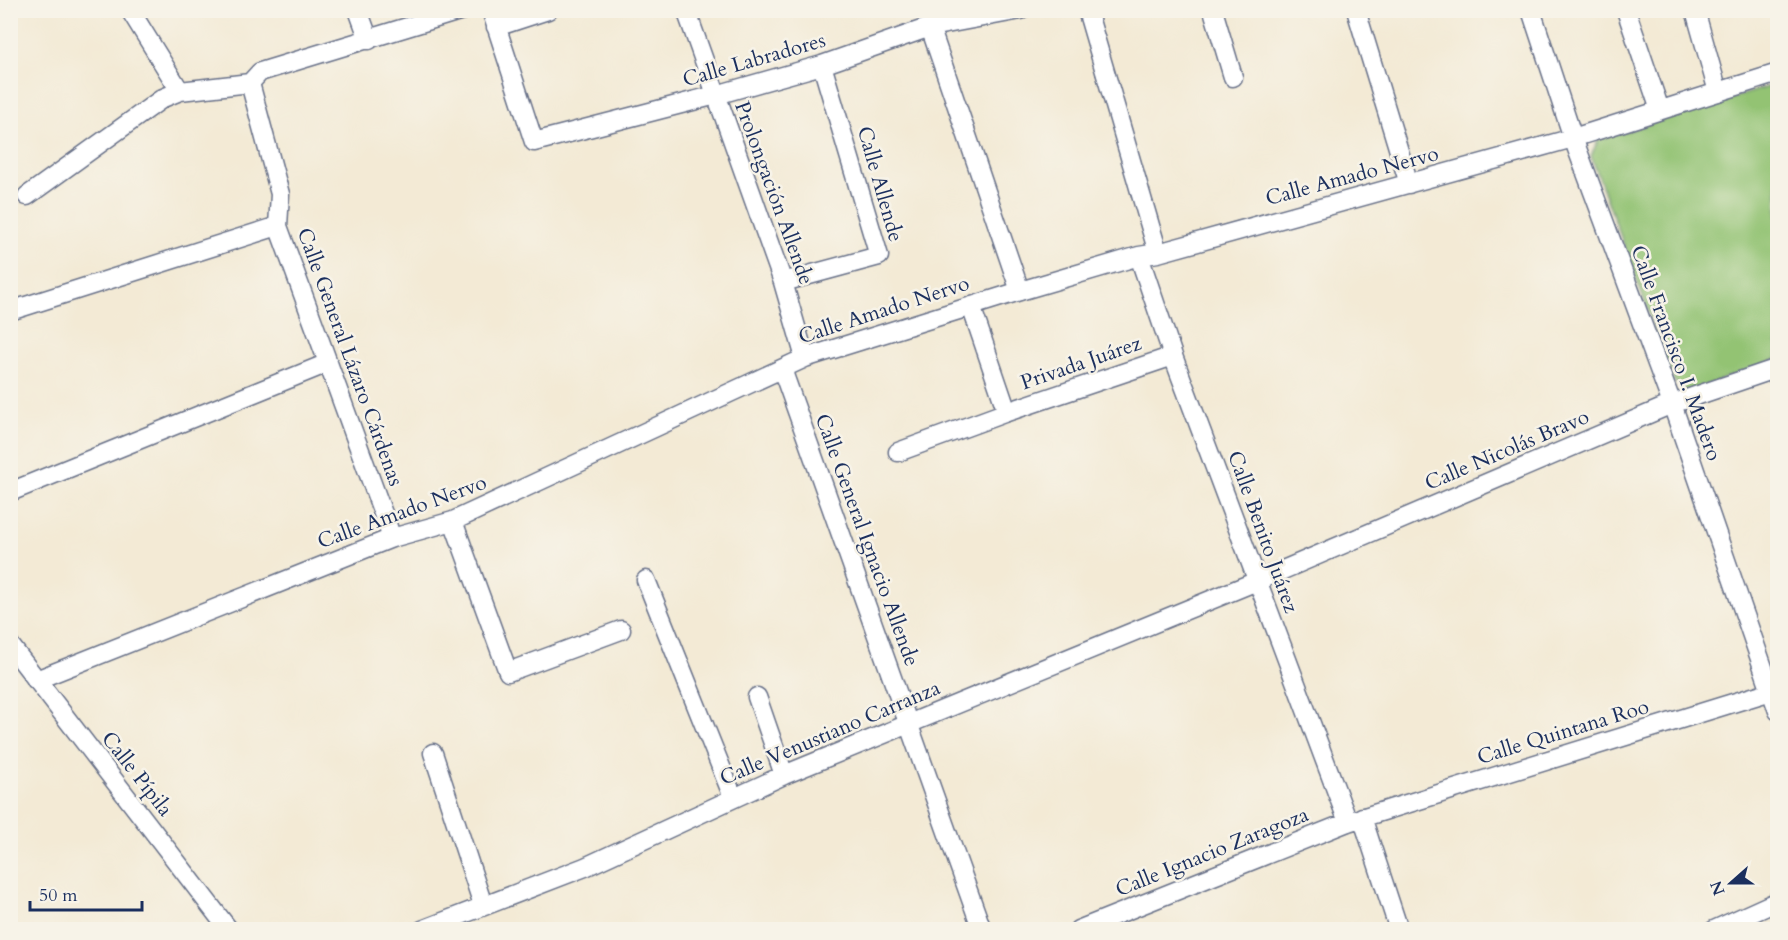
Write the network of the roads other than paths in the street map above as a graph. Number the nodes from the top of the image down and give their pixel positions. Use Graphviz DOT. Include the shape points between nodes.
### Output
graph roads {
  1 [pos="130,10"];
  2 [pos="358,10"];
  3 [pos="463,10"];
  4 [pos="548,10"];
  5 [pos="686,10"];
  6 [pos="1021,10"];
  7 [pos="1087,10"];
  8 [pos="1214,10"];
  9 [pos="1356,10"];
  10 [pos="1531,10"];
  11 [pos="1626,10"];
  12 [pos="1695,10"];
  13 [pos="494,19"];
  14 [pos="930,27"];
  15 [pos="369,40"];
  16 [pos="822,65"];
  17 [pos="1778,73"];
  18 [pos="1233,77"];
  19 [pos="250,83"];
  20 [pos="180,91"];
  21 [pos="1718,92"];
  22 [pos="716,95"];
  23 [pos="1660,110"];
  24 [pos="1573,138"];
  25 [pos="1409,184"];
  26 [pos="27,196"];
  27 [pos="278,226"];
  28 [pos="1158,253"];
  29 [pos="1139,256"];
  30 [pos="783,282"];
  31 [pos="1020,291"];
  32 [pos="970,306"];
  33 [pos="10,311"];
  34 [pos="1173,356"];
  35 [pos="805,358"];
  36 [pos="328,363"];
  37 [pos="1778,368"];
  38 [pos="782,369"];
  39 [pos="1672,404"];
  40 [pos="1007,412"];
  41 [pos="898,452"];
  42 [pos="10,492"];
  43 [pos="453,521"];
  44 [pos="392,538"];
  45 [pos="646,580"];
  46 [pos="1257,580"];
  47 [pos="621,630"];
  48 [pos="10,645"];
  49 [pos="36,680"];
  50 [pos="1774,690"];
  51 [pos="757,697"];
  52 [pos="1778,711"];
  53 [pos="909,723"];
  54 [pos="433,753"];
  55 [pos="784,775"];
  56 [pos="734,797"];
  57 [pos="1355,820"];
  58 [pos="1778,901"];
  59 [pos="483,905"];
  60 [pos="229,930"];
  61 [pos="422,930"];
  62 [pos="982,930"];
  63 [pos="1078,930"];
  64 [pos="1400,930"];
  65 [pos="1714,930"];
  1 -- 20 [label="street"];
  2 -- 15 [label="street"];
  3 -- 15 [label="street"];
  4 -- 13 [label="street"];
  5 -- 22 [label="street, Prolongación Allende"];
  6 -- 14 [label="street, Calle Labradores"];
  7 -- 28 [label="street"];
  8 -- 18 [label="street"];
  9 -- 25 [label="street"];
  10 -- 24 [label="street, Calle Francisco I. Madero"];
  11 -- 23 [label="street"];
  12 -- 21 [label="street"];
  13 -- 22 [label="street, Calle Labradores" via="534,142"];
  14 -- 16 [label="street, Calle Labradores"];
  14 -- 31 [label="street"];
  15 -- 19 [label="street" via="260,72"];
  16 -- 22 [label="street, Calle Labradores"];
  16 -- 30 [label="street, Calle Allende" via="879,256"];
  17 -- 21 [label="street, Calle Amado Nervo"];
  19 -- 20 [label="street"];
  19 -- 27 [label="street" via="280,194"];
  20 -- 26 [label="street" via="163,98"];
  21 -- 23 [label="street, Calle Amado Nervo"];
  22 -- 30 [label="street, Prolongación Allende"];
  23 -- 24 [label="street, Calle Amado Nervo"];
  24 -- 25 [label="street, Calle Amado Nervo"];
  24 -- 39 [label="street, Calle Francisco I. Madero"];
  25 -- 28 [label="street, Calle Amado Nervo"];
  27 -- 33 [label="street"];
  27 -- 36 [label="street, Calle General Lázaro Cárdenas"];
  28 -- 29 [label="street, Calle Amado Nervo"];
  29 -- 31 [label="street, Calle Amado Nervo"];
  29 -- 34 [label="street, Calle Benito Juárez"];
  30 -- 35 [label="street, Prolongación Allende"];
  31 -- 32 [label="street, Calle Amado Nervo"];
  32 -- 35 [label="street, Calle Amado Nervo"];
  32 -- 40 [label="street, Privada Juárez"];
  34 -- 40 [label="street, Privada Juárez"];
  34 -- 46 [label="street, Calle Benito Juárez"];
  35 -- 38 [label="street, Calle Amado Nervo"];
  36 -- 42 [label="street"];
  36 -- 44 [label="street, Calle General Lázaro Cárdenas"];
  37 -- 39 [label="street, Calle Nicolás Bravo"];
  38 -- 43 [label="street, Calle Amado Nervo"];
  38 -- 53 [label="street, Calle General Ignacio Allende"];
  39 -- 46 [label="street, Calle Nicolás Bravo"];
  39 -- 50 [label="street, Calle Francisco I. Madero"];
  40 -- 41 [label="street"];
  43 -- 44 [label="street, Calle Amado Nervo"];
  43 -- 47 [label="street" via="508,672"];
  44 -- 49 [label="street, Calle Amado Nervo"];
  45 -- 56 [label="street"];
  46 -- 53 [label="street, Calle Venustiano Carranza"];
  46 -- 57 [label="street, Calle Benito Juárez"];
  48 -- 49 [label="street, Calle Pípila"];
  49 -- 60 [label="street, Calle Pípila"];
  50 -- 52 [label="street, Calle Francisco I. Madero"];
  50 -- 57 [label="street, Calle Quintana Roo"];
  51 -- 55 [label="street"];
  53 -- 55 [label="street, Calle Venustiano Carranza"];
  53 -- 62 [label="street, Calle General Ignacio Allende"];
  54 -- 59 [label="street"];
  55 -- 56 [label="street, Calle Venustiano Carranza"];
  56 -- 59 [label="street, Calle Venustiano Carranza" via="585,867"];
  57 -- 63 [label="street, Calle Ignacio Zaragoza"];
  57 -- 64 [label="street, Calle Benito Juárez"];
  58 -- 65 [label="street"];
  59 -- 61 [label="street, Calle Venustiano Carranza"];
}
